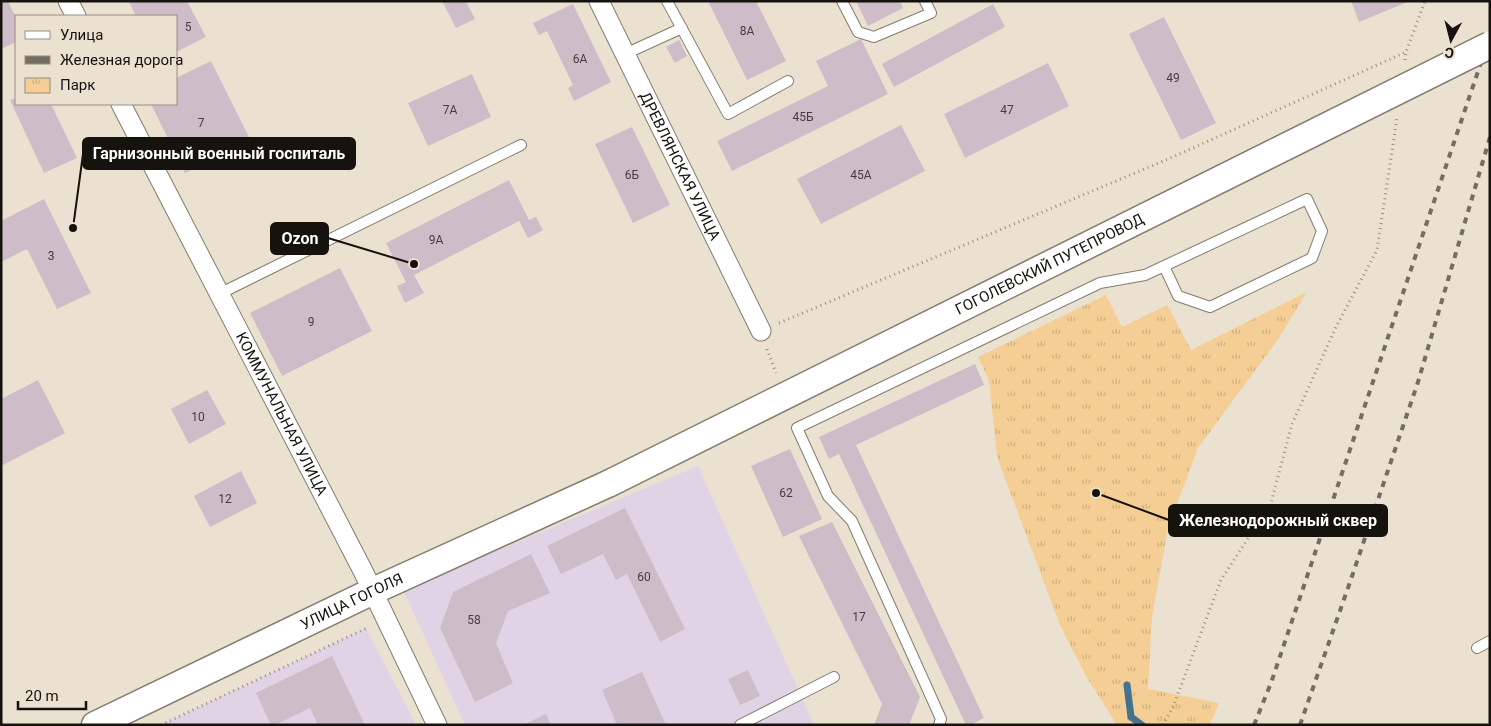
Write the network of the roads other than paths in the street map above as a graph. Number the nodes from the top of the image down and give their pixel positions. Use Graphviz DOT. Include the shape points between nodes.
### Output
graph roads {
  1 [pos="68,1"];
  2 [pos="599,1"];
  3 [pos="668,1"];
  4 [pos="842,1"];
  5 [pos="925,1"];
  6 [pos="75,15"];
  7 [pos="682,28"];
  8 [pos="1490,45"];
  9 [pos="625,54"];
  10 [pos="788,81"];
  11 [pos="122,105"];
  12 [pos="521,145"];
  13 [pos="1164,266"];
  14 [pos="219,294"];
  15 [pos="760,331"];
  16 [pos="610,483"];
  17 [pos="373,591"];
  18 [pos="1490,641"];
  19 [pos="1477,648"];
  20 [pos="834,677"];
  21 [pos="95,725"];
  22 [pos="437,725"];
  23 [pos="740,725"];
  24 [pos="939,725"];
  1 -- 6 [label="street"];
  2 -- 9 [label="street, ДРЕВЛЯНСКАЯ УЛИЦА"];
  3 -- 7 [label="lane"];
  4 -- 5 [label="lane" via="858,32 874,37 931,12"];
  7 -- 9 [label="lane"];
  7 -- 10 [label="lane" via="728,114"];
  8 -- 16 [label="main road, ГОГОЛЕВСКИЙ ПУТЕПРОВОД, bridge"];
  9 -- 15 [label="street, ДРЕВЛЯНСКАЯ УЛИЦА"];
  11 -- 14 [label="street, КОММУНАЛЬНАЯ УЛИЦА"];
  12 -- 14 [label="lane"];
  13 -- 13 [label="lane" via="1178,296 1210,307 1312,258 1322,231 1307,199"];
  13 -- 24 [label="lane" via="1145,275 1100,282 796,428 828,496 852,521 941,720"];
  14 -- 17 [label="street, КОММУНАЛЬНАЯ УЛИЦА"];
  16 -- 17 [label="main road, УЛИЦА ГОГОЛЯ"];
  17 -- 21 [label="main road, УЛИЦА ГОГОЛЯ"];
  17 -- 22 [label="street, КОММУНАЛЬНАЯ УЛИЦА"];
  18 -- 19 [label="lane"];
  20 -- 23 [label="lane"];
}
